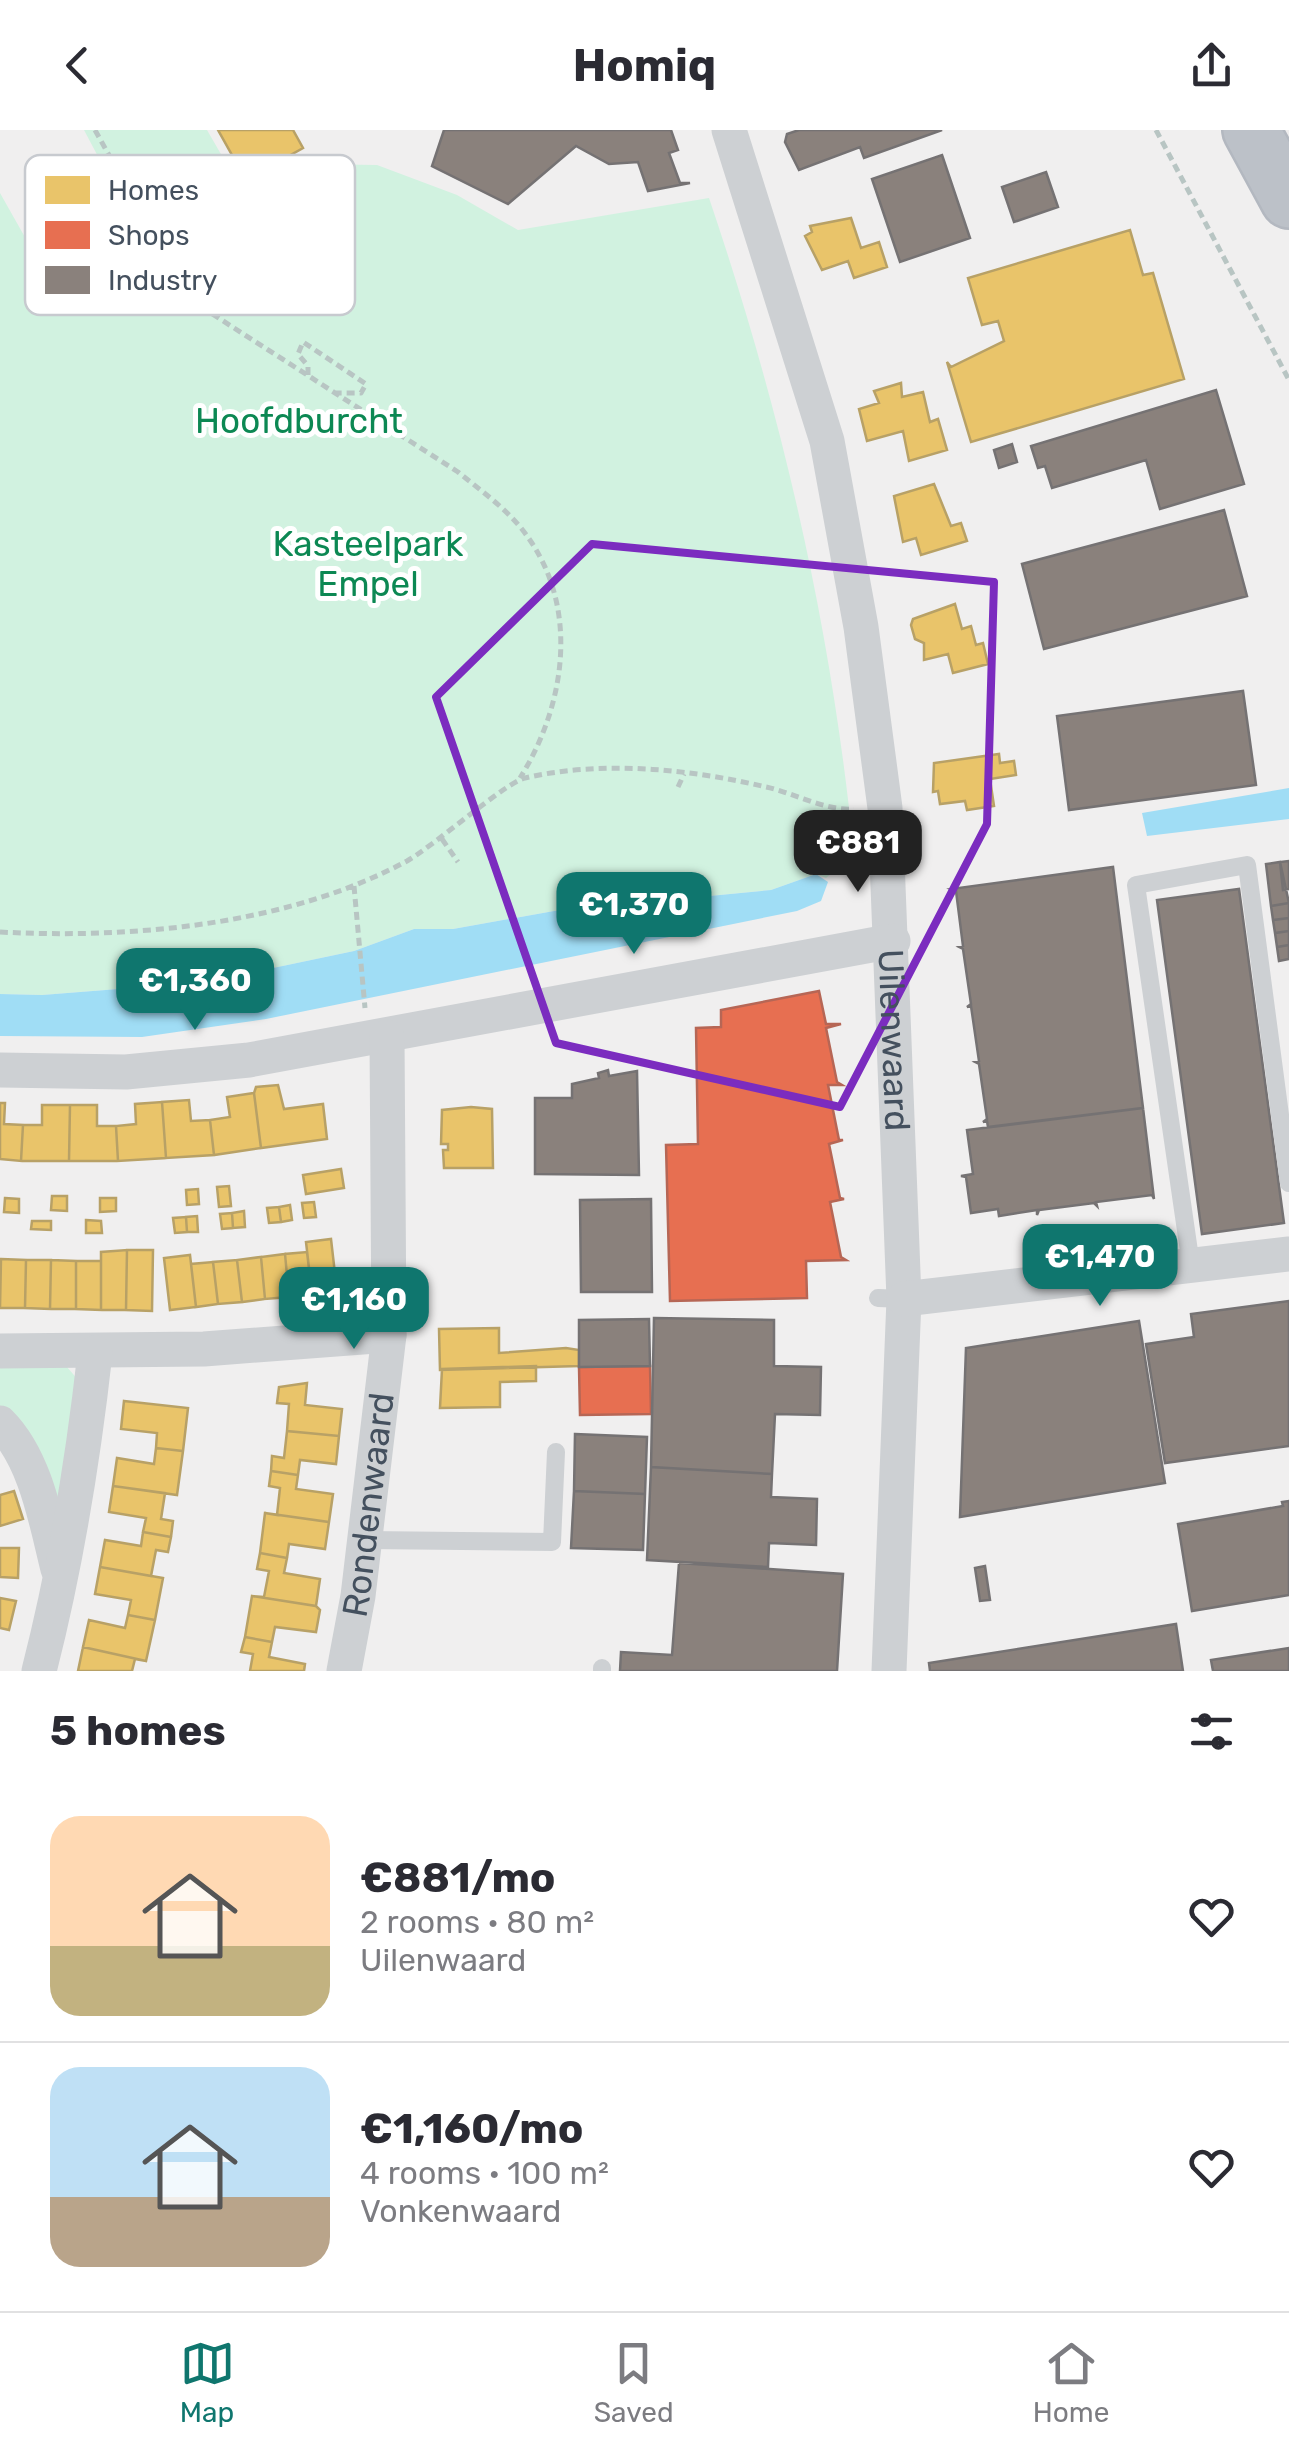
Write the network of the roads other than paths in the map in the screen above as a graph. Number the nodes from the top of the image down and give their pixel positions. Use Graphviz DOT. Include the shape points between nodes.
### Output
graph roads {
  1 [pos="729,130"];
  2 [pos="1251,130"];
  3 [pos="1289,200"];
  4 [pos="893,940"];
  5 [pos="378,1038"];
  6 [pos="0,1070"];
  7 [pos="1289,1183"];
  8 [pos="1289,1254"];
  9 [pos="1192,1265"];
  10 [pos="891,1299"];
  11 [pos="389,1335"];
  12 [pos="0,1351"];
  13 [pos="95,1354"];
  14 [pos="0,1423"];
  15 [pos="556,1452"];
  16 [pos="365,1540"];
  17 [pos="62,1583"];
  18 [pos="39,1671"];
  19 [pos="344,1671"];
  20 [pos="889,1671"];
  1 -- 4 [label="street, Uilenwaard" via="827,441 861,626 871,808"];
  2 -- 3 [label="highway"];
  4 -- 5 [label="street"];
  4 -- 10 [label="street, Uilenwaard"];
  5 -- 6 [label="street" via="144,1070"];
  5 -- 11 [label="street, Rondenwaard"];
  7 -- 9 [label="lane" via="1246,865 1136,885"];
  8 -- 9 [label="street"];
  9 -- 10 [label="street"];
  10 -- 20 [label="street, Uilenwaard"];
  11 -- 13 [label="street"];
  11 -- 16 [label="street, Rondenwaard"];
  12 -- 13 [label="street"];
  13 -- 17 [label="street"];
  14 -- 17 [label="street" via="40,1497"];
  15 -- 16 [label="lane" via="552,1542"];
  16 -- 19 [label="street, Rondenwaard"];
  17 -- 18 [label="street"];
}
